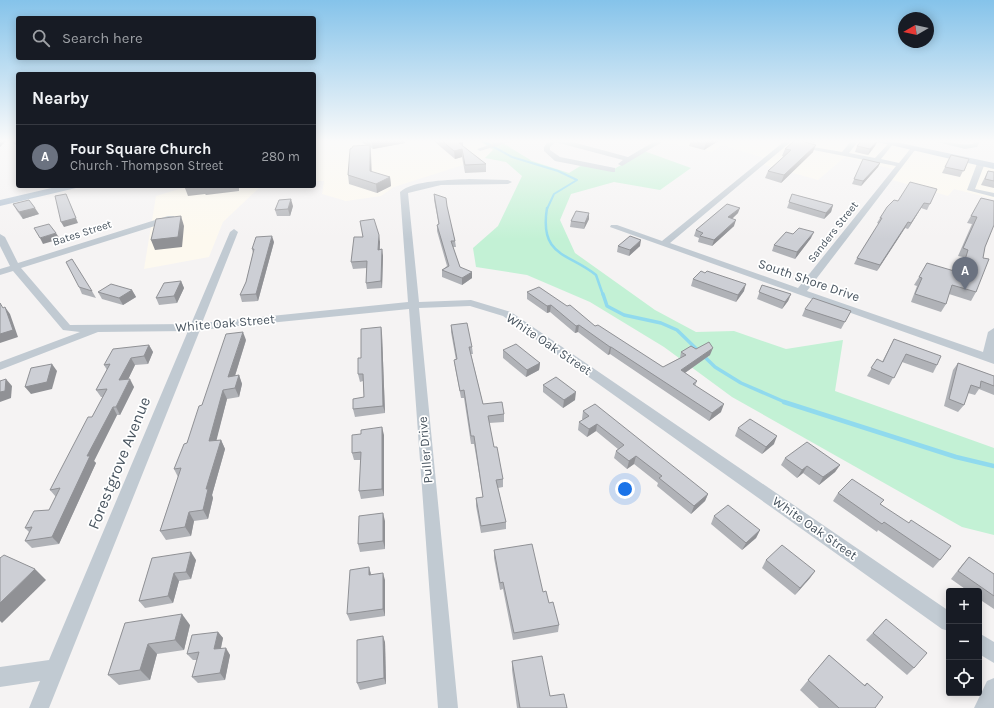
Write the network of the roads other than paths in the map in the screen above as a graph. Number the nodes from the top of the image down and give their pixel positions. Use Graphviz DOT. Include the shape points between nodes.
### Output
graph roads {
  1 [pos="607,173"];
  2 [pos="750,173"];
  3 [pos="894,173"];
  4 [pos="978,173"];
  5 [pos="602,176"];
  6 [pos="508,182"];
  7 [pos="972,187"];
  8 [pos="64,188"];
  9 [pos="994,192"];
  10 [pos="994,195"];
  11 [pos="0,203"];
  12 [pos="172,218"];
  13 [pos="614,227"];
  14 [pos="234,232"];
  15 [pos="0,236"];
  16 [pos="663,244"];
  17 [pos="15,267"];
  18 [pos="0,272"];
  19 [pos="801,291"];
  20 [pos="412,305"];
  21 [pos="194,327"];
  22 [pos="98,329"];
  23 [pos="994,332"];
  24 [pos="990,358"];
  25 [pos="0,366"];
  26 [pos="946,620"];
  27 [pos="982,645"];
  28 [pos="994,653"];
  29 [pos="55,669"];
  30 [pos="0,677"];
  31 [pos="994,688"];
  32 [pos="39,708"];
  33 [pos="448,708"];
  34 [pos="984,708"];
  1 -- 5 [label="street"];
  2 -- 16 [label="street"];
  3 -- 19 [label="street, Sanders Street"];
  4 -- 7 [label="street"];
  6 -- 20 [label="street, Puller Drive" via="428,185 404,192"];
  7 -- 9 [label="street"];
  7 -- 10 [label="street" via="971,190"];
  8 -- 11 [label="main road"];
  12 -- 17 [label="street, Bates Street"];
  13 -- 16 [label="street, South Shore Drive"];
  14 -- 21 [label="street, Forestgrove Avenue"];
  15 -- 17 [label="street, White Oak Street"];
  16 -- 19 [label="street, South Shore Drive"];
  17 -- 18 [label="street, Bates Street"];
  17 -- 22 [label="street, White Oak Street" via="67,328"];
  19 -- 24 [label="street, South Shore Drive"];
  20 -- 21 [label="street, White Oak Street"];
  20 -- 26 [label="street, White Oak Street" via="471,303 507,314"];
  20 -- 33 [label="street, Puller Drive"];
  21 -- 22 [label="street, White Oak Street"];
  21 -- 29 [label="street, Forestgrove Avenue"];
  22 -- 25 [label="street"];
  23 -- 24 [label="street"];
  27 -- 28 [label="street"];
  29 -- 30 [label="street"];
  29 -- 32 [label="street, Forestgrove Avenue"];
  31 -- 34 [label="street"];
}
